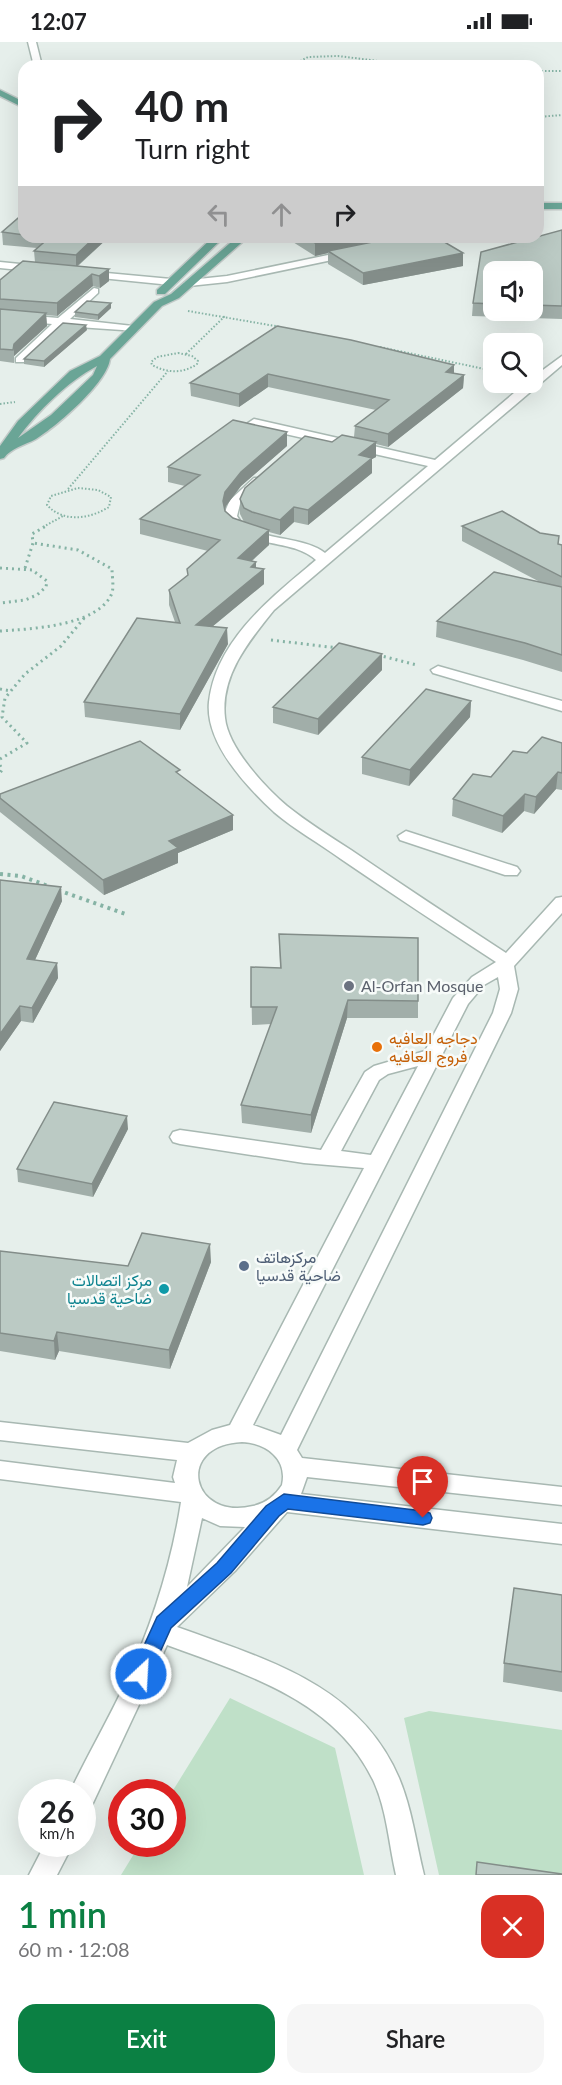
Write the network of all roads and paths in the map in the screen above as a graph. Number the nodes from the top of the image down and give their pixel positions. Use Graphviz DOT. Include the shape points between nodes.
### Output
graph roads {
  1 [pos="32,42"];
  2 [pos="36,60"];
  3 [pos="302,60"];
  4 [pos="370,60"];
  5 [pos="544,71"];
  6 [pos="562,71"];
  7 [pos="0,82"];
  8 [pos="18,91"];
  9 [pos="0,93"];
  10 [pos="18,102"];
  11 [pos="562,115"];
  12 [pos="544,116"];
  13 [pos="544,206"];
  14 [pos="562,206"];
  15 [pos="544,211"];
  16 [pos="562,212"];
  17 [pos="213,243"];
  18 [pos="236,243"];
  19 [pos="369,250"];
  20 [pos="0,265"];
  21 [pos="171,282"];
  22 [pos="189,283"];
  23 [pos="94,291"];
  24 [pos="156,306"];
  25 [pos="0,316"];
  26 [pos="226,316"];
  27 [pos="62,322"];
  28 [pos="284,328"];
  29 [pos="133,329"];
  30 [pos="377,347"];
  31 [pos="186,354"];
  32 [pos="104,358"];
  33 [pos="562,359"];
  34 [pos="20,360"];
  35 [pos="483,369"];
  36 [pos="168,371"];
  37 [pos="254,423"];
  38 [pos="3,452"];
  39 [pos="436,464"];
  40 [pos="265,475"];
  41 [pos="68,489"];
  42 [pos="64,515"];
  43 [pos="33,543"];
  44 [pos="323,559"];
  45 [pos="0,568"];
  46 [pos="26,568"];
  47 [pos="0,603"];
  48 [pos="85,616"];
  49 [pos="0,632"];
  50 [pos="271,640"];
  51 [pos="344,649"];
  52 [pos="371,654"];
  53 [pos="415,664"];
  54 [pos="438,670"];
  55 [pos="0,690"];
  56 [pos="11,691"];
  57 [pos="562,706"];
  58 [pos="0,759"];
  59 [pos="0,765"];
  60 [pos="0,773"];
  61 [pos="406,836"];
  62 [pos="511,871"];
  63 [pos="0,874"];
  64 [pos="562,902"];
  65 [pos="128,915"];
  66 [pos="506,964"];
  67 [pos="432,1055"];
  68 [pos="180,1137"];
  69 [pos="327,1158"];
  70 [pos="376,1163"];
  71 [pos="0,1431"];
  72 [pos="237,1433"];
  73 [pos="193,1453"];
  74 [pos="289,1458"];
  75 [pos="0,1470"];
  76 [pos="562,1496"];
  77 [pos="191,1497"];
  78 [pos="278,1506"];
  79 [pos="562,1534"];
  80 [pos="162,1627"];
  81 [pos="90,1779"];
  82 [pos="52,1857"];
  83 [pos="43,1875"];
  84 [pos="410,1875"];
  1 -- 2 [label="street"];
  3 -- 4 [label="path" via="338,56"];
  5 -- 6 [label="path"];
  7 -- 8 [label="main road"];
  9 -- 10 [label="main road"];
  11 -- 12 [label="path"];
  13 -- 14 [label="main road"];
  15 -- 16 [label="main road"];
  17 -- 21 [label="main road"];
  18 -- 22 [label="main road"];
  19 -- 22 [label="street"];
  20 -- 21 [label="street"];
  21 -- 24 [label="main road" via="160,293"];
  22 -- 24 [label="main road"];
  23 -- 27 [label="street"];
  24 -- 26 [label="path"];
  24 -- 29 [label="main road"];
  25 -- 27 [label="street"];
  26 -- 28 [label="path"];
  26 -- 31 [label="path"];
  27 -- 29 [label="street"];
  27 -- 34 [label="street"];
  29 -- 32 [label="main road"];
  30 -- 35 [label="path"];
  31 -- 36 [label="path" via="196,358 197,364"];
  31 -- 36 [label="path" via="164,355 151,362 155,368"];
  32 -- 38 [label="main road" via="75,374 22,424"];
  32 -- 38 [label="main road" via="97,377 43,429"];
  33 -- 39 [label="street"];
  36 -- 41 [label="path"];
  37 -- 39 [label="street" via="306,440"];
  39 -- 44 [label="street"];
  40 -- 44 [label="street" via="232,506 233,522 253,536 306,547"];
  41 -- 42 [label="path" via="51,496 46,505"];
  41 -- 42 [label="path" via="98,490 111,497 112,502 95,514"];
  42 -- 43 [label="path" via="32,534"];
  43 -- 46 [label="path"];
  43 -- 48 [label="path" via="78,550 112,569 111,592 99,611"];
  44 -- 66 [label="street" via="269,607 243,637 228,663 219,694 217,721 252,779 281,809"];
  45 -- 46 [label="path"];
  46 -- 47 [label="path" via="43,575 46,587 23,601"];
  48 -- 49 [label="path" via="33,629"];
  48 -- 56 [label="path" via="61,646 25,674"];
  50 -- 51 [label="path"];
  52 -- 53 [label="path"];
  54 -- 57 [label="street"];
  55 -- 56 [label="path"];
  56 -- 58 [label="path" via="5,698 2,717 27,743"];
  59 -- 60 [label="path"];
  61 -- 62 [label="street"];
  63 -- 65 [label="path" via="21,876"];
  64 -- 66 [label="street"];
  66 -- 67 [label="street" via="468,992"];
  66 -- 74 [label="street" via="509,989 502,1013"];
  67 -- 69 [label="street" via="372,1076"];
  67 -- 70 [label="street"];
  68 -- 69 [label="street"];
  69 -- 70 [label="street"];
  70 -- 72 [label="street"];
  71 -- 73 [label="street"];
  72 -- 73 [label="street" via="220,1436"];
  72 -- 74 [label="street" via="264,1437"];
  73 -- 77 [label="street" via="186,1466 185,1480"];
  74 -- 76 [label="street"];
  74 -- 78 [label="street" via="295,1478 292,1491"];
  75 -- 77 [label="street"];
  77 -- 78 [label="street" via="204,1510 229,1518 256,1517"];
  77 -- 80 [label="street" via="184,1560"];
  78 -- 79 [label="street"];
  78 -- 80 [label="street" via="224,1568"];
  80 -- 81 [label="street"];
  80 -- 84 [label="street" via="285,1678 345,1718 368,1746 385,1777"];
  82 -- 83 [label="street"];
}
